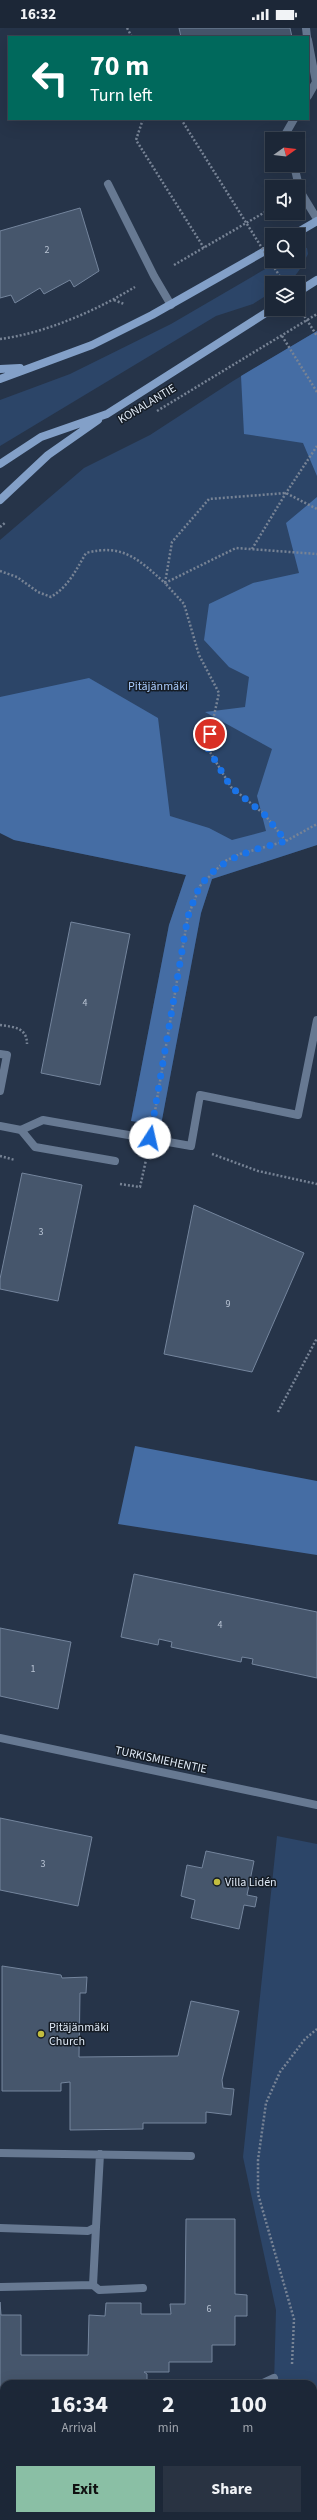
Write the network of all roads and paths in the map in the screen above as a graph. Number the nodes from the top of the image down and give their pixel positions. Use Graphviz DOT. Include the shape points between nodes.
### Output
graph roads {
  1 [pos="309,44"];
  2 [pos="309,94"];
  3 [pos="143,120"];
  4 [pos="182,120"];
  5 [pos="293,120"];
  6 [pos="287,132"];
  7 [pos="296,172"];
  8 [pos="108,184"];
  9 [pos="265,212"];
  10 [pos="317,220"];
  11 [pos="304,228"];
  12 [pos="204,248"];
  13 [pos="265,251"];
  14 [pos="154,276"];
  15 [pos="280,276"];
  16 [pos="317,280"];
  17 [pos="305,288"];
  18 [pos="171,305"];
  19 [pos="265,313"];
  20 [pos="317,314"];
  21 [pos="304,316"];
  22 [pos="282,336"];
  23 [pos="317,336"];
  24 [pos="0,339"];
  25 [pos="27,368"];
  26 [pos="0,369"];
  27 [pos="0,379"];
  28 [pos="317,392"];
  29 [pos="154,413"];
  30 [pos="107,414"];
  31 [pos="317,446"];
  32 [pos="0,464"];
  33 [pos="286,493"];
  34 [pos="0,500"];
  35 [pos="317,509"];
  36 [pos="10,518"];
  37 [pos="0,527"];
  38 [pos="252,549"];
  39 [pos="317,554"];
  40 [pos="0,571"];
  41 [pos="165,583"];
  42 [pos="317,824"];
  43 [pos="286,841"];
  44 [pos="317,1020"];
  45 [pos="0,1054"];
  46 [pos="0,1091"];
  47 [pos="0,1126"];
  48 [pos="21,1130"];
  49 [pos="150,1138"];
  50 [pos="191,1146"];
  51 [pos="0,1156"];
  52 [pos="10,1159"];
  53 [pos="115,1161"];
  54 [pos="123,1184"];
  55 [pos="317,1184"];
  56 [pos="317,1338"];
  57 [pos="278,1412"];
  58 [pos="0,1738"];
  59 [pos="317,1805"];
  60 [pos="317,2029"];
  61 [pos="0,2153"];
  62 [pos="100,2154"];
  63 [pos="191,2156"];
  64 [pos="96,2227"];
  65 [pos="0,2228"];
  66 [pos="93,2285"];
  67 [pos="1,2287"];
  68 [pos="143,2288"];
  69 [pos="291,2370"];
  70 [pos="274,2378"];
  71 [pos="270,2380"];
  1 -- 2 [label="street" via="316,82"];
  3 -- 12 [label="path" via="136,140"];
  4 -- 15 [label="path, bridge"];
  5 -- 6 [label="street"];
  7 -- 10 [label="street" via="300,191"];
  8 -- 14 [label="street"];
  9 -- 12 [label="path"];
  10 -- 11 [label="main road"];
  12 -- 14 [label="path"];
  13 -- 18 [label="main road"];
  14 -- 18 [label="street"];
  14 -- 24 [label="path" via="114,300 59,323"];
  16 -- 17 [label="main road"];
  18 -- 25 [label="main road" via="92,345"];
  19 -- 30 [label="main road, KONALANTIE"];
  20 -- 22 [label="path, KONALANTIE"];
  21 -- 23 [label="path, bridge"];
  22 -- 28 [label="path"];
  22 -- 29 [label="path, KONALANTIE"];
  25 -- 26 [label="main road"];
  25 -- 27 [label="main road"];
  30 -- 32 [label="main road, KONALANTIE" via="41,437"];
  30 -- 34 [label="main road" via="48,455"];
  31 -- 33 [label="path"];
  33 -- 35 [label="path"];
  33 -- 38 [label="path"];
  33 -- 41 [label="path" via="209,499 172,542"];
  36 -- 37 [label="path"];
  38 -- 39 [label="path"];
  38 -- 41 [label="path" via="236,548"];
  40 -- 41 [label="path" via="17,577 38,592 51,597 62,590 86,553 101,548 135,556"];
  41 -- 43 [label="path" via="184,604 199,655 219,693 207,747 231,787 264,814"];
  42 -- 43 [label="path"];
  43 -- 49 [label="path" via="225,861 200,886 188,916"];
  44 -- 50 [label="street" via="298,1115 200,1095"];
  45 -- 46 [label="street" via="7,1055"];
  47 -- 48 [label="street"];
  48 -- 49 [label="street" via="43,1120"];
  48 -- 53 [label="street" via="35,1147"];
  49 -- 50 [label="street"];
  49 -- 54 [label="path" via="140,1187"];
  50 -- 55 [label="path" via="258,1171"];
  51 -- 52 [label="path"];
  56 -- 57 [label="path"];
  58 -- 59 [label="street, TURKISMIEHENTIE"];
  60 -- 69 [label="path" via="305,2039 278,2078 266,2103 258,2160 258,2194 294,2319"];
  61 -- 62 [label="street"];
  62 -- 63 [label="street"];
  62 -- 64 [label="street"];
  64 -- 65 [label="street" via="88,2231"];
  64 -- 66 [label="street"];
  66 -- 67 [label="street"];
  66 -- 68 [label="street" via="99,2290"];
  70 -- 71 [label="street"];
}
